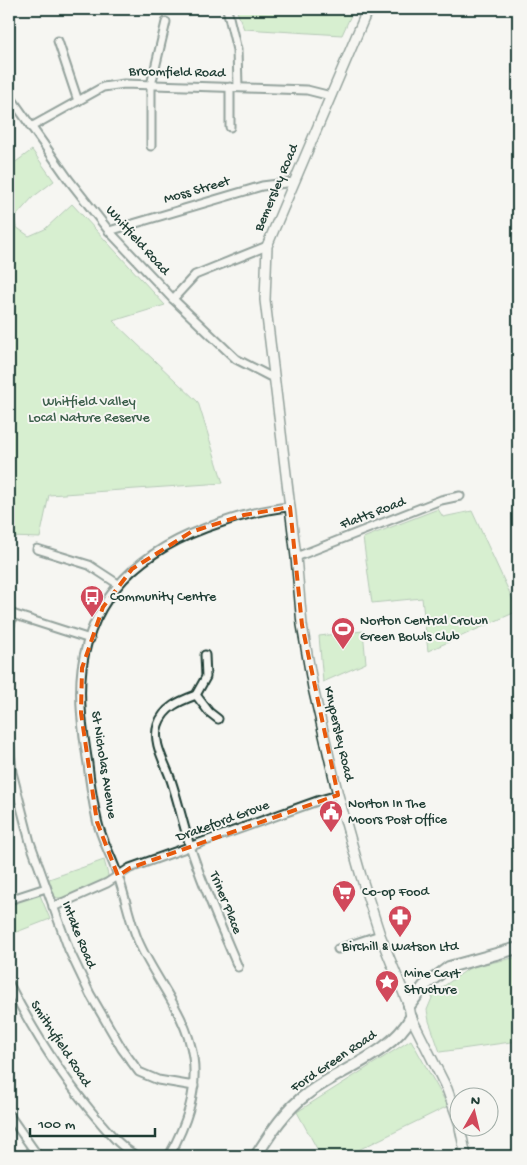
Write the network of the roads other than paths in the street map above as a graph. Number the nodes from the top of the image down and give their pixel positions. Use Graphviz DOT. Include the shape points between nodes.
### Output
graph roads {
  1 [pos="227,9"];
  2 [pos="372,9"];
  3 [pos="364,13"];
  4 [pos="166,22"];
  5 [pos="58,41"];
  6 [pos="151,85"];
  7 [pos="234,87"];
  8 [pos="9,95"];
  9 [pos="331,96"];
  10 [pos="78,101"];
  11 [pos="31,127"];
  12 [pos="230,127"];
  13 [pos="151,146"];
  14 [pos="294,182"];
  15 [pos="109,230"];
  16 [pos="267,246"];
  17 [pos="173,298"];
  18 [pos="273,378"];
  19 [pos="460,496"];
  20 [pos="290,506"];
  21 [pos="37,549"];
  22 [pos="296,557"];
  23 [pos="118,584"];
  24 [pos="11,613"];
  25 [pos="9,629"];
  26 [pos="90,639"];
  27 [pos="205,655"];
  28 [pos="196,695"];
  29 [pos="218,719"];
  30 [pos="9,740"];
  31 [pos="338,795"];
  32 [pos="190,847"];
  33 [pos="118,876"];
  34 [pos="46,888"];
  35 [pos="9,900"];
  36 [pos="54,907"];
  37 [pos="380,935"];
  38 [pos="518,948"];
  39 [pos="338,950"];
  40 [pos="238,967"];
  41 [pos="9,984"];
  42 [pos="409,1006"];
  43 [pos="411,1017"];
  44 [pos="194,1086"];
  45 [pos="450,1098"];
  46 [pos="9,1116"];
  47 [pos="462,1138"];
  48 [pos="465,1154"];
  49 [pos="38,1156"];
  50 [pos="136,1156"];
  51 [pos="169,1156"];
  52 [pos="256,1156"];
  53 [pos="453,1156"];
  1 -- 7 [label="street" via="238,50"];
  2 -- 3 [label="street"];
  3 -- 9 [label="street, Bemersley Road"];
  4 -- 6 [label="street"];
  5 -- 10 [label="street"];
  6 -- 7 [label="street, Broomfield Road"];
  6 -- 10 [label="street, Broomfield Road" via="124,84 103,88"];
  6 -- 13 [label="street"];
  7 -- 9 [label="street, Broomfield Road" via="308,90"];
  7 -- 12 [label="street"];
  8 -- 11 [label="street, Whitfield Road"];
  9 -- 14 [label="street, Bemersley Road"];
  10 -- 11 [label="street, Broomfield Road"];
  11 -- 15 [label="street, Whitfield Road"];
  14 -- 15 [label="street, Moss Street" via="262,186"];
  14 -- 16 [label="street, Bemersley Road"];
  15 -- 17 [label="street, Whitfield Road"];
  16 -- 17 [label="street" via="195,275"];
  16 -- 18 [label="street, Bemersley Road" via="265,300"];
  17 -- 18 [label="street, Whitfield Road" via="236,359"];
  18 -- 20 [label="street, Bemersley Road"];
  19 -- 22 [label="street, Flatts Road" via="442,500"];
  20 -- 22 [label="street, Knypersley Road"];
  20 -- 23 [label="street, St Nicholas Avenue" via="244,515 191,532 158,550"];
  21 -- 23 [label="street" via="89,565"];
  22 -- 31 [label="street, Knypersley Road" via="305,643"];
  23 -- 26 [label="street, St Nicholas Avenue" via="103,607"];
  24 -- 25 [label="street"];
  24 -- 26 [label="street"];
  26 -- 33 [label="street, St Nicholas Avenue" via="82,668 84,740 97,822"];
  27 -- 28 [label="street" via="206,677"];
  28 -- 29 [label="street"];
  28 -- 32 [label="street, Triner Place" via="166,711 158,725 158,746"];
  30 -- 34 [label="street, Intake Road" via="12,772"];
  31 -- 32 [label="street, Drakeford Grove"];
  31 -- 37 [label="street, Knypersley Road"];
  32 -- 33 [label="street, Drakeford Grove" via="130,868"];
  32 -- 40 [label="street, Triner Place"];
  33 -- 36 [label="street, Drakeford Grove"];
  33 -- 44 [label="street, St Nicholas Avenue" via="139,944 185,1026 193,1058"];
  34 -- 35 [label="street"];
  34 -- 36 [label="street, Intake Road"];
  36 -- 44 [label="street, Intake Road" via="69,950 90,994 122,1050 139,1072 158,1080"];
  37 -- 39 [label="street"];
  37 -- 42 [label="street, Knypersley Road"];
  38 -- 42 [label="main road" via="449,967 424,986"];
  41 -- 50 [label="street, Smithyfield Road" via="31,1028 84,1103 123,1148"];
  42 -- 43 [label="street, Knypersley Road"];
  43 -- 45 [label="street, Knypersley Road"];
  43 -- 52 [label="main road, Ford Green Road" via="405,1029 388,1042 290,1108"];
  44 -- 51 [label="street, St Nicholas Avenue" via="187,1118"];
  46 -- 49 [label="street"];
  47 -- 48 [label="street, Knypersley Road"];
  48 -- 53 [label="street"];
}
